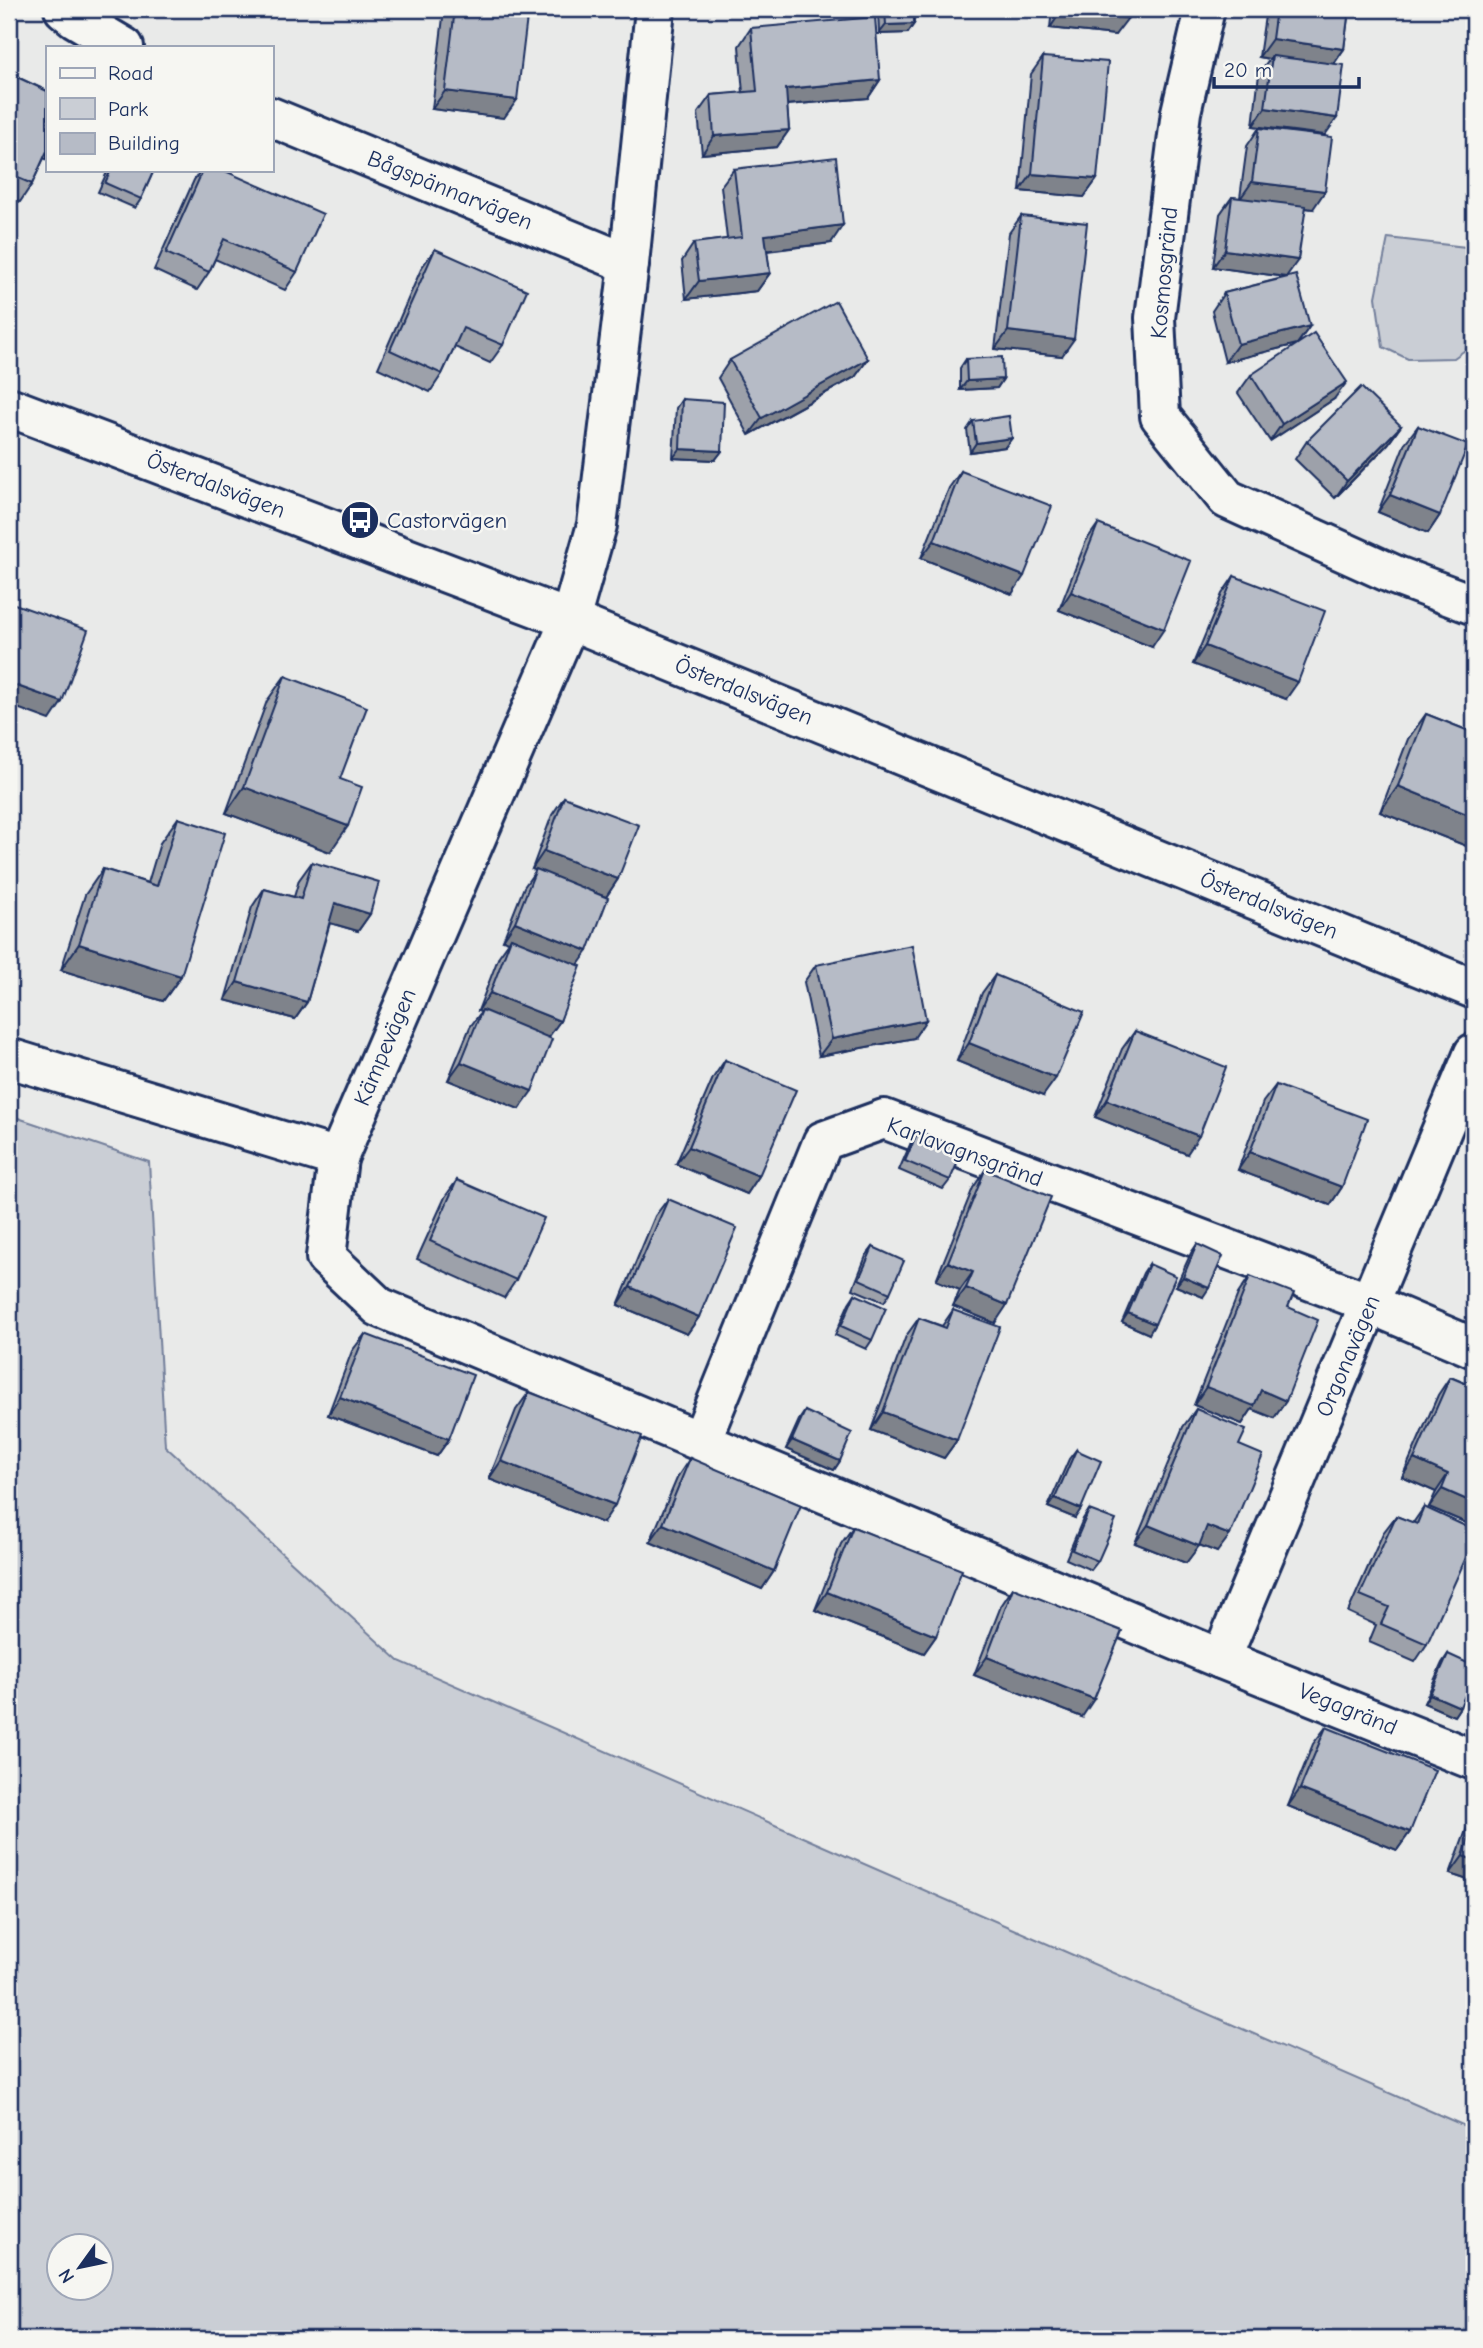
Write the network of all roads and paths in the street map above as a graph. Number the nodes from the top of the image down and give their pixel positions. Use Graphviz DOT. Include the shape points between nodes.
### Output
graph roads {
  1 [pos="64,9"];
  2 [pos="655,9"];
  3 [pos="1206,9"];
  4 [pos="122,46"];
  5 [pos="273,118"];
  6 [pos="629,264"];
  7 [pos="9,407"];
  8 [pos="1474,605"];
  9 [pos="570,620"];
  10 [pos="1474,989"];
  11 [pos="1474,1053"];
  12 [pos="9,1058"];
  13 [pos="338,1158"];
  14 [pos="1370,1304"];
  15 [pos="1474,1348"];
  16 [pos="701,1441"];
  17 [pos="1221,1659"];
  18 [pos="1474,1760"];
  1 -- 4 [label="street"];
  2 -- 6 [label="street"];
  3 -- 8 [label="street, Kosmosgränd" via="1181,112 1155,318 1160,416 1227,499 1397,576"];
  5 -- 6 [label="street, Bågspännarvägen"];
  6 -- 9 [label="street" via="597,525"];
  7 -- 9 [label="street, Österdalsvägen"];
  9 -- 10 [label="street, Österdalsvägen"];
  9 -- 13 [label="street, Kämpevägen"];
  11 -- 14 [label="street, Orgonavägen"];
  12 -- 13 [label="street"];
  13 -- 16 [label="street" via="326,1257 379,1307"];
  14 -- 15 [label="street"];
  14 -- 16 [label="street, Karlavagnsgränd" via="884,1119 823,1141"];
  14 -- 17 [label="street, Orgonavägen"];
  16 -- 17 [label="street"];
  17 -- 18 [label="street, Vegagränd"];
}
